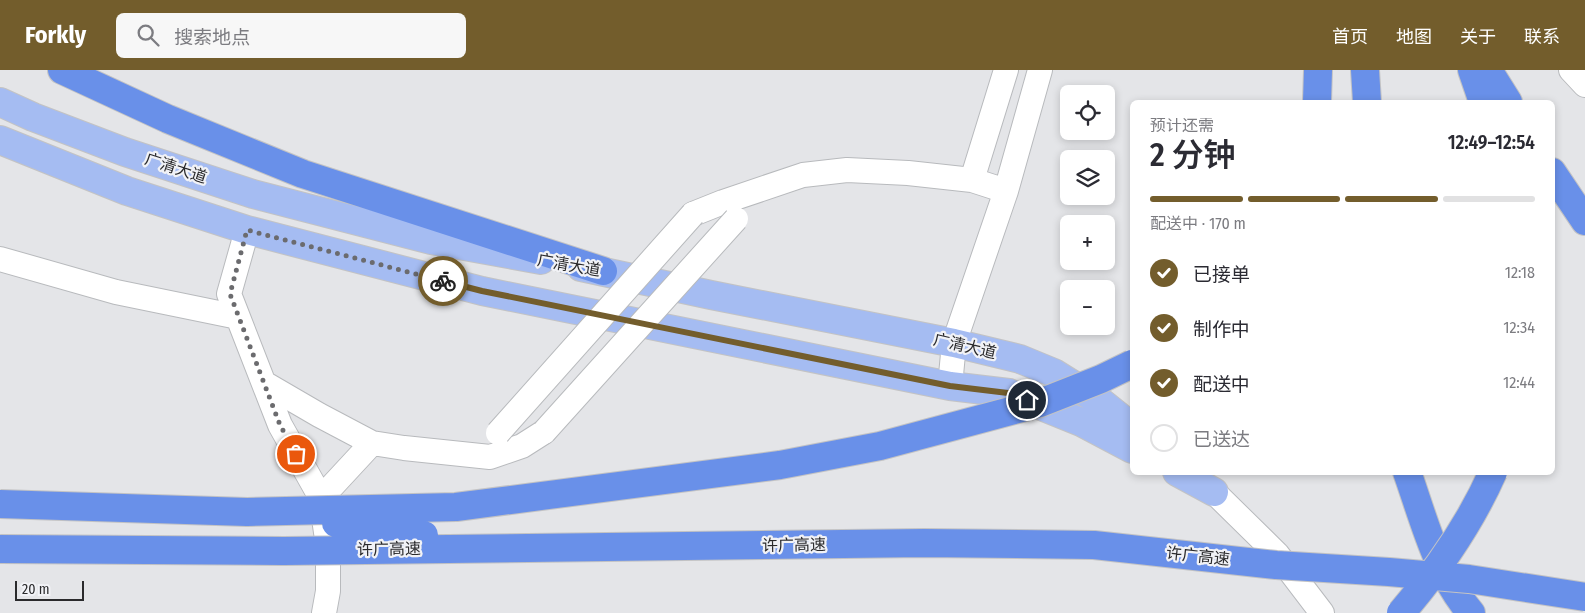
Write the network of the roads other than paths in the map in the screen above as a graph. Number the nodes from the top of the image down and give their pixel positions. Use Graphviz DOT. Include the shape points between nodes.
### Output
graph roads {
  1 [pos="62,70"];
  2 [pos="1006,70"];
  3 [pos="1040,70"];
  4 [pos="1318,70"];
  5 [pos="1365,70"];
  6 [pos="1472,70"];
  7 [pos="1488,70"];
  8 [pos="1571,70"];
  9 [pos="1585,85"];
  10 [pos="1317,100"];
  11 [pos="1367,100"];
  12 [pos="1482,100"];
  13 [pos="1507,100"];
  14 [pos="0,102"];
  15 [pos="0,140"];
  16 [pos="1555,176"];
  17 [pos="972,180"];
  18 [pos="763,190"];
  19 [pos="1006,191"];
  20 [pos="1585,221"];
  21 [pos="247,230"];
  22 [pos="0,259"];
  23 [pos="603,271"];
  24 [pos="238,317"];
  25 [pos="954,343"];
  26 [pos="1130,365"];
  27 [pos="264,383"];
  28 [pos="950,386"];
  29 [pos="1130,425"];
  30 [pos="372,443"];
  31 [pos="1130,448"];
  32 [pos="456,454"];
  33 [pos="1183,475"];
  34 [pos="1193,475"];
  35 [pos="1408,475"];
  36 [pos="1492,475"];
  37 [pos="1214,492"];
  38 [pos="321,498"];
  39 [pos="0,504"];
  40 [pos="247,512"];
  41 [pos="520,547"];
  42 [pos="0,550"];
  43 [pos="1585,597"];
  44 [pos="324,613"];
  45 [pos="1322,613"];
  46 [pos="1401,613"];
  47 [pos="1471,613"];
  1 -- 23 [label="highway" via="168,119 303,174"];
  2 -- 17 [label="street"];
  3 -- 19 [label="street"];
  4 -- 10 [label="highway"];
  5 -- 11 [label="highway"];
  6 -- 12 [label="highway"];
  7 -- 13 [label="highway"];
  8 -- 9 [label="street"];
  14 -- 23 [label="main road, 广清大道" via="125,152 253,194 431,240"];
  15 -- 21 [label="main road" via="127,191"];
  16 -- 20 [label="highway"];
  17 -- 18 [label="street" via="847,170 803,175"];
  17 -- 19 [label="street"];
  18 -- 32 [label="street, bridge" via="693,214 498,433 483,445"];
  18 -- 32 [label="street, bridge" via="544,432 522,446 490,457"];
  19 -- 25 [label="street"];
  21 -- 24 [label="street" via="230,294"];
  21 -- 28 [label="main road" via="482,291"];
  22 -- 24 [label="street" via="116,292"];
  23 -- 25 [label="main road, 广清大道"];
  24 -- 27 [label="street"];
  25 -- 28 [label="street"];
  25 -- 29 [label="main road, 广清大道" via="1020,359 1054,373 1102,403"];
  26 -- 40 [label="highway, bridge" via="1040,403 880,446 780,465 456,507"];
  27 -- 30 [label="street"];
  27 -- 38 [label="street" via="280,425"];
  28 -- 31 [label="main road" via="1008,393 1081,422"];
  30 -- 32 [label="street"];
  30 -- 38 [label="street"];
  33 -- 37 [label="main road"];
  34 -- 37 [label="main road"];
  35 -- 47 [label="highway" via="1432,546 1459,599"];
  36 -- 46 [label="highway, bridge" via="1453,546"];
  37 -- 45 [label="street" via="1277,554"];
  38 -- 44 [label="street" via="328,546 328,591"];
  39 -- 40 [label="highway, bridge"];
  40 -- 41 [label="highway, bridge"];
  41 -- 42 [label="highway, 许广高速, bridge" via="284,551"];
  41 -- 43 [label="highway, 许广高速, bridge" via="924,543 1094,545 1469,579"];
}
